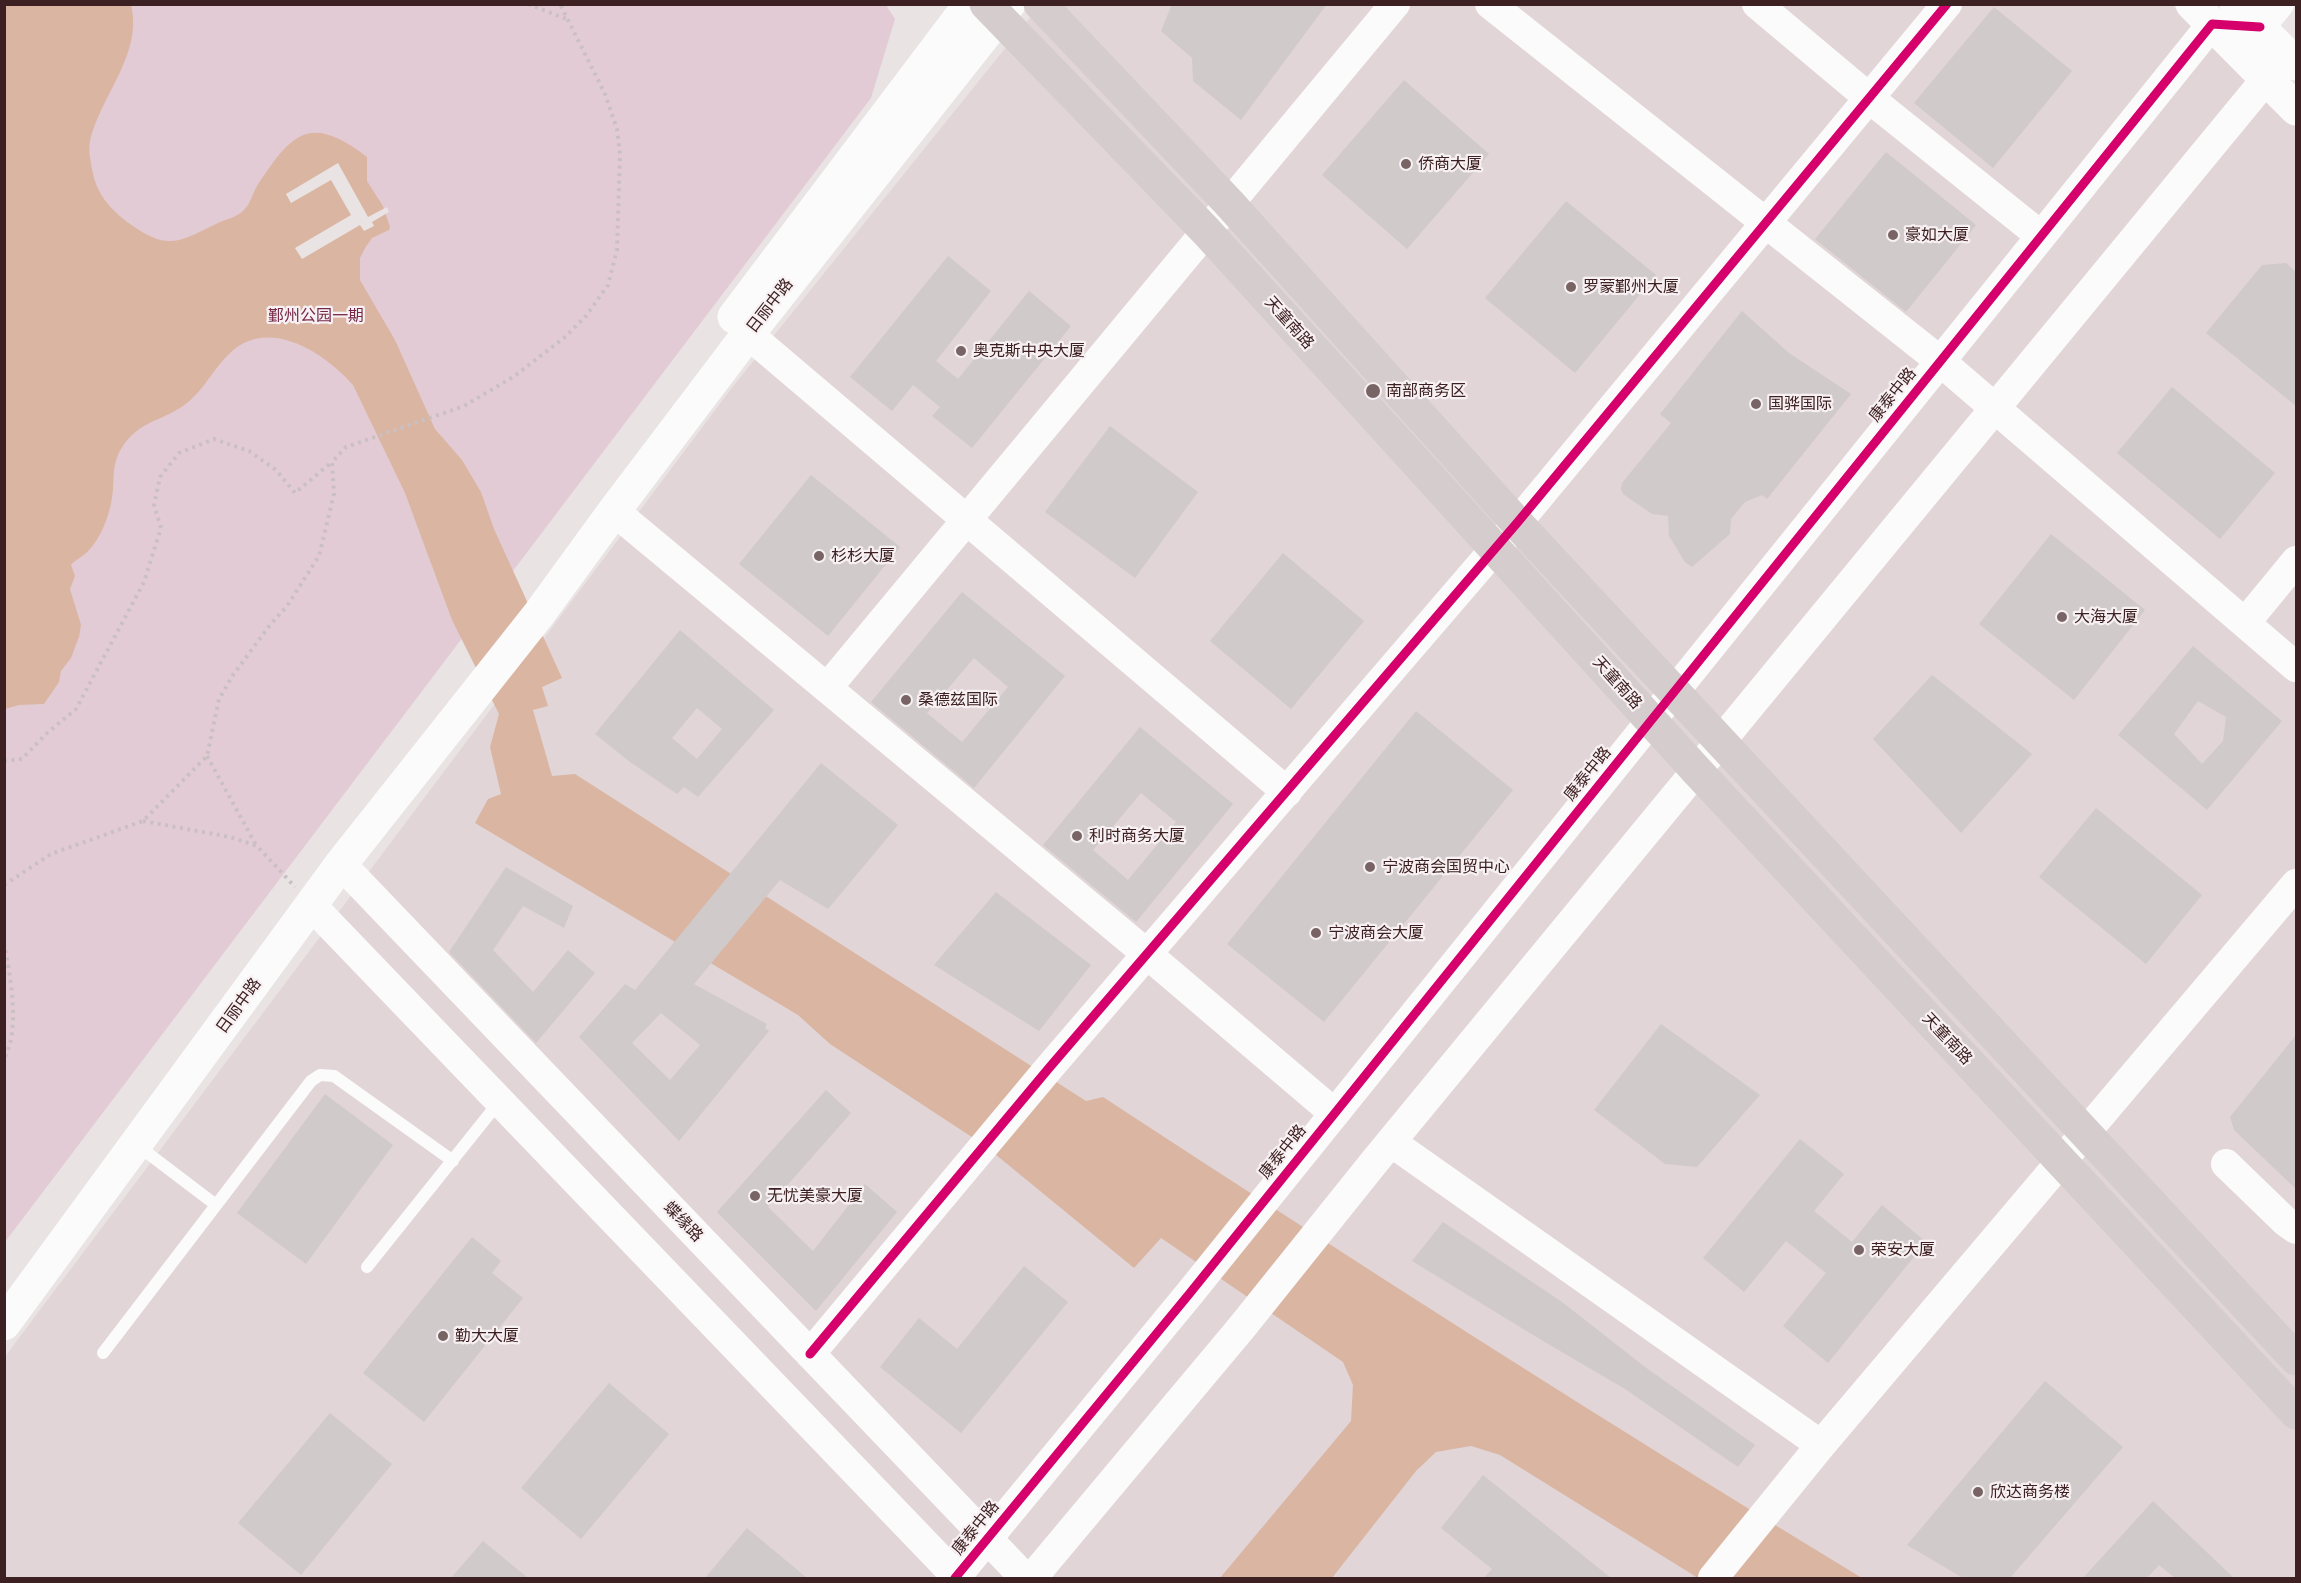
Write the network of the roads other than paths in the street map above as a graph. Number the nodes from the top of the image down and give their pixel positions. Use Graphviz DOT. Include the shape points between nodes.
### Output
graph roads {
  1 [pos="970,4"];
  2 [pos="1040,4"];
  3 [pos="1395,4"];
  4 [pos="1490,4"];
  5 [pos="1757,4"];
  6 [pos="1947,4"];
  7 [pos="998,9"];
  8 [pos="2213,11"];
  9 [pos="2269,16"];
  10 [pos="2296,64"];
  11 [pos="2266,79"];
  12 [pos="1869,98"];
  13 [pos="2296,109"];
  14 [pos="1228,203"];
  15 [pos="1766,223"];
  16 [pos="1206,231"];
  17 [pos="2041,236"];
  18 [pos="748,334"];
  19 [pos="1940,361"];
  20 [pos="1995,408"];
  21 [pos="614,511"];
  22 [pos="966,520"];
  23 [pos="1517,522"];
  24 [pos="1495,549"];
  25 [pos="2296,561"];
  26 [pos="534,603"];
  27 [pos="2245,623"];
  28 [pos="2296,667"];
  29 [pos="469,688"];
  30 [pos="827,688"];
  31 [pos="1675,690"];
  32 [pos="1651,720"];
  33 [pos="1721,740"];
  34 [pos="1696,770"];
  35 [pos="1287,792"];
  36 [pos="341,864"];
  37 [pos="2296,885"];
  38 [pos="305,898"];
  39 [pos="1148,954"];
  40 [pos="500,1102"];
  41 [pos="1334,1113"];
  42 [pos="2086,1134"];
  43 [pos="1391,1142"];
  44 [pos="137,1145"];
  45 [pos="453,1161"];
  46 [pos="2062,1162"];
  47 [pos="2226,1164"];
  48 [pos="216,1205"];
  49 [pos="2296,1229"];
  50 [pos="367,1267"];
  51 [pos="4,1291"];
  52 [pos="4,1324"];
  53 [pos="103,1353"];
  54 [pos="810,1354"];
  55 [pos="2296,1359"];
  56 [pos="2296,1413"];
  57 [pos="1821,1445"];
  58 [pos="987,1538"];
  59 [pos="956,1578"];
  60 [pos="1025,1578"];
  61 [pos="1032,1578"];
  62 [pos="1713,1578"];
  1 -- 26 [label="main road, 日丽中路" via="581,518"];
  2 -- 14 [label="main road"];
  3 -- 14 [label="street"];
  4 -- 15 [label="street"];
  5 -- 12 [label="street"];
  6 -- 12 [label="street"];
  7 -- 16 [label="main road, 天童南路"];
  7 -- 18 [label="main road, 日丽中路"];
  8 -- 9 [label="main road"];
  8 -- 11 [label="main road"];
  8 -- 17 [label="street, 康泰中路"];
  9 -- 10 [label="main road"];
  9 -- 11 [label="street"];
  11 -- 13 [label="main road"];
  11 -- 20 [label="street"];
  12 -- 15 [label="street"];
  12 -- 17 [label="street"];
  14 -- 16 [label="street"];
  14 -- 23 [label="main road"];
  15 -- 19 [label="street"];
  15 -- 23 [label="street"];
  16 -- 22 [label="street"];
  16 -- 24 [label="main road, 天童南路"];
  17 -- 19 [label="street, 康泰中路"];
  18 -- 21 [label="main road, 日丽中路"];
  18 -- 22 [label="street"];
  19 -- 20 [label="street"];
  19 -- 31 [label="street, 康泰中路"];
  20 -- 27 [label="street"];
  20 -- 33 [label="street"];
  21 -- 26 [label="main road, 日丽中路"];
  21 -- 30 [label="street"];
  22 -- 30 [label="street"];
  22 -- 35 [label="street"];
  23 -- 24 [label="street"];
  23 -- 31 [label="main road"];
  24 -- 32 [label="main road, 天童南路"];
  24 -- 35 [label="street"];
  25 -- 27 [label="street"];
  26 -- 29 [label="main road"];
  27 -- 28 [label="street"];
  29 -- 36 [label="main road, 日丽中路"];
  29 -- 38 [label="main road"];
  30 -- 39 [label="street"];
  31 -- 32 [label="street, 康泰中路"];
  31 -- 33 [label="main road"];
  32 -- 34 [label="main road, 天童南路"];
  32 -- 41 [label="street, 康泰中路"];
  33 -- 34 [label="street"];
  33 -- 42 [label="main road"];
  34 -- 43 [label="street"];
  34 -- 46 [label="main road, 天童南路"];
  35 -- 39 [label="street"];
  36 -- 38 [label="main road, 日丽中路"];
  36 -- 54 [label="street, 蝶缘路"];
  37 -- 42 [label="street"];
  38 -- 40 [label="street"];
  38 -- 44 [label="main road, 日丽中路"];
  38 -- 51 [label="main road, 日丽中路"];
  39 -- 41 [label="street"];
  39 -- 54 [label="street"];
  40 -- 45 [label="lane"];
  40 -- 59 [label="street"];
  41 -- 58 [label="street, 康泰中路"];
  42 -- 46 [label="street"];
  42 -- 55 [label="main road"];
  43 -- 57 [label="street"];
  43 -- 61 [label="street" via="1242,1328"];
  44 -- 48 [label="lane"];
  44 -- 52 [label="main road, 日丽中路"];
  45 -- 48 [label="lane" via="334,1076 320,1075 311,1081"];
  45 -- 50 [label="lane"];
  46 -- 56 [label="main road, 天童南路"];
  46 -- 57 [label="street"];
  47 -- 49 [label="street"];
  48 -- 53 [label="lane"];
  54 -- 58 [label="street, 蝶缘路"];
  57 -- 62 [label="street"];
  58 -- 59 [label="street, 康泰中路"];
  58 -- 60 [label="street, 蝶缘路"];
}
